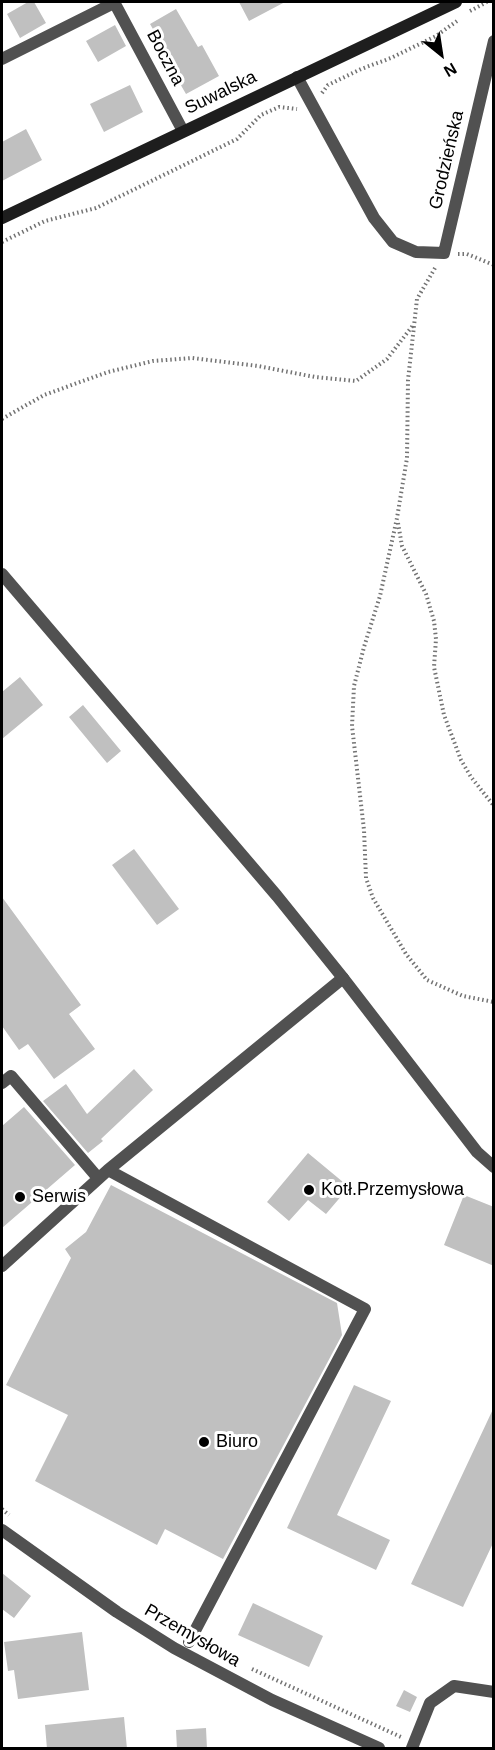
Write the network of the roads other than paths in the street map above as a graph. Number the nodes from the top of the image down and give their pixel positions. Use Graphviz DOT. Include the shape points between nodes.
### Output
graph roads {
  1 [pos="114,2"];
  2 [pos="456,2"];
  3 [pos="492,49"];
  4 [pos="2,59"];
  5 [pos="297,77"];
  6 [pos="183,131"];
  7 [pos="2,218"];
  8 [pos="2,574"];
  9 [pos="343,978"];
  10 [pos="2,1083"];
  11 [pos="494,1167"];
  12 [pos="108,1170"];
  13 [pos="98,1178"];
  14 [pos="2,1266"];
  15 [pos="2,1530"];
  16 [pos="189,1642"];
  17 [pos="494,1692"];
  18 [pos="379,1749"];
  19 [pos="412,1749"];
  1 -- 4 [label="street, Boczna"];
  1 -- 6 [label="street, Boczna"];
  2 -- 5 [label="street, Suwalska"];
  3 -- 5 [label="street, Grodzieńska" via="444,253 416,252 393,242 374,218"];
  5 -- 6 [label="street, Suwalska"];
  6 -- 7 [label="street, Suwalska"];
  8 -- 9 [label="street"];
  9 -- 11 [label="street" via="477,1152"];
  9 -- 12 [label="street"];
  10 -- 13 [label="street" via="11,1076"];
  12 -- 13 [label="street"];
  12 -- 16 [label="street" via="365,1309"];
  13 -- 14 [label="street"];
  15 -- 18 [label="street, Przemysłowa" via="174,1648 272,1700"];
  17 -- 19 [label="street" via="454,1686 430,1703"];
}
